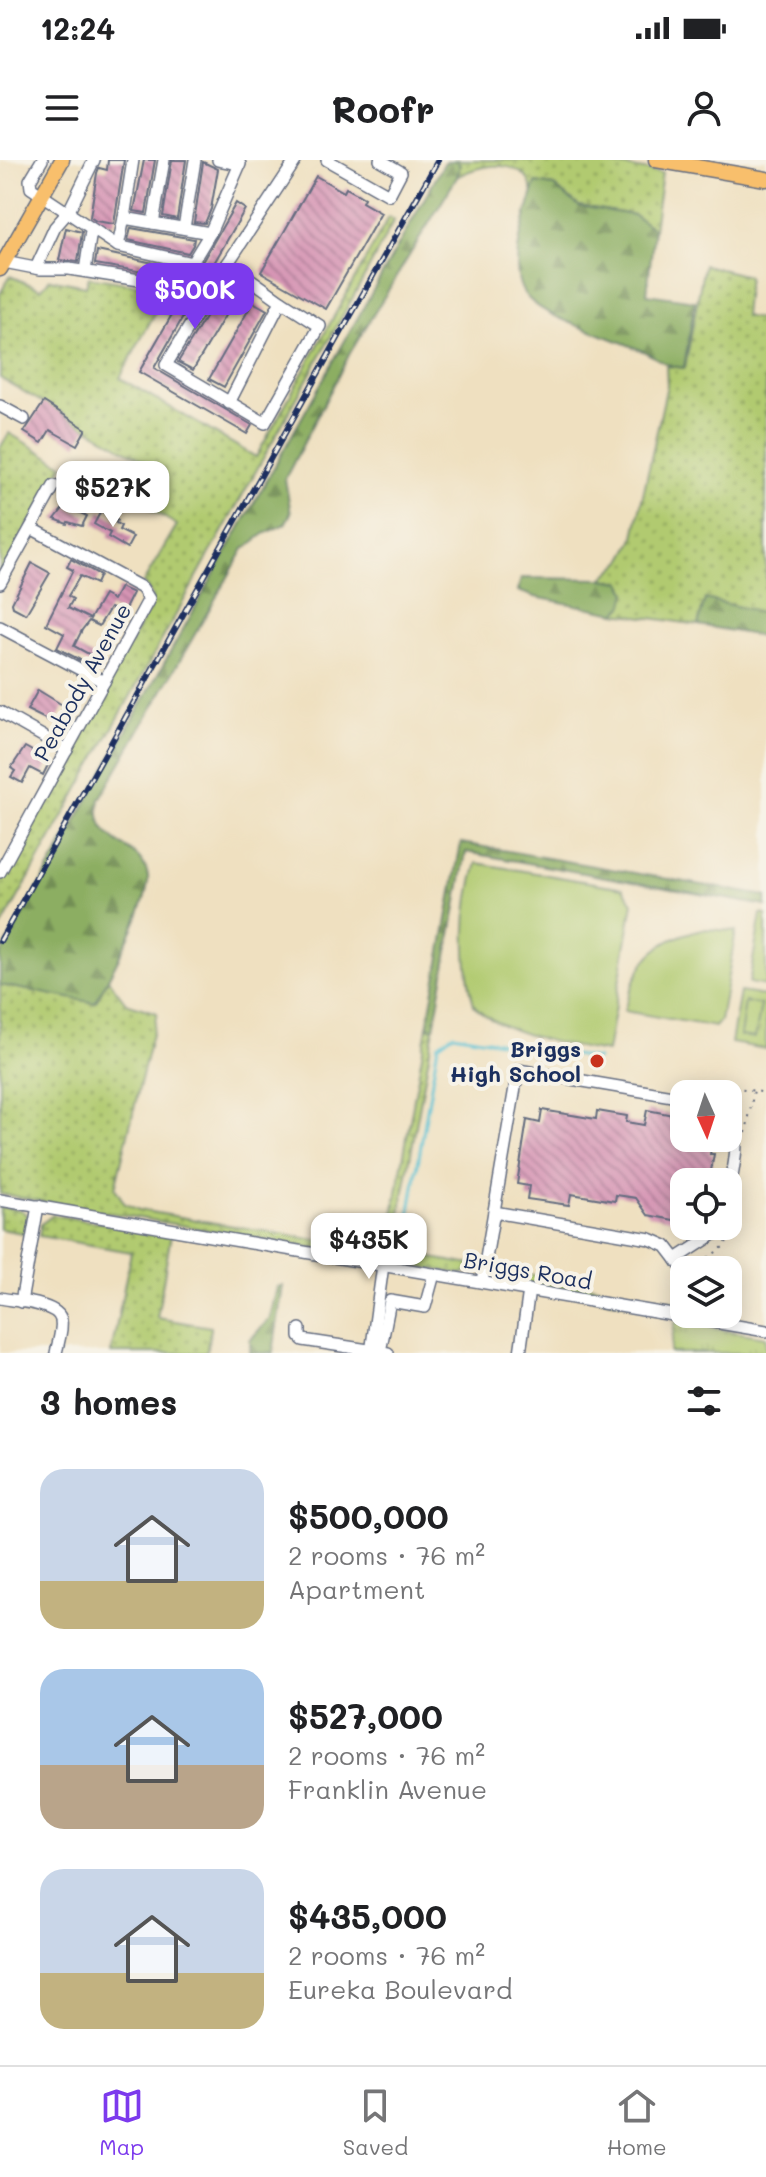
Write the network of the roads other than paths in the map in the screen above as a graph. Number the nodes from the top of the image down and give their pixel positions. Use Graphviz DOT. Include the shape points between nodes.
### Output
graph roads {
  1 [pos="42,160"];
  2 [pos="62,160"];
  3 [pos="94,160"];
  4 [pos="133,160"];
  5 [pos="164,160"];
  6 [pos="195,160"];
  7 [pos="218,160"];
  8 [pos="296,160"];
  9 [pos="327,160"];
  10 [pos="380,160"];
  11 [pos="656,160"];
  12 [pos="700,164"];
  13 [pos="766,179"];
  14 [pos="42,195"];
  15 [pos="69,211"];
  16 [pos="124,218"];
  17 [pos="153,223"];
  18 [pos="184,228"];
  19 [pos="91,231"];
  20 [pos="210,233"];
  21 [pos="118,246"];
  22 [pos="192,263"];
  23 [pos="228,263"];
  24 [pos="2,266"];
  25 [pos="36,268"];
  26 [pos="85,271"];
  27 [pos="281,301"];
  28 [pos="229,403"];
  29 [pos="0,406"];
  30 [pos="24,419"];
  31 [pos="54,486"];
  32 [pos="31,528"];
  33 [pos="0,583"];
  34 [pos="0,627"];
  35 [pos="104,682"];
  36 [pos="0,712"];
  37 [pos="67,750"];
  38 [pos="0,872"];
  39 [pos="670,1096"];
  40 [pos="0,1200"];
  41 [pos="38,1206"];
  42 [pos="494,1212"];
  43 [pos="705,1240"];
  44 [pos="674,1256"];
  45 [pos="681,1256"];
  46 [pos="383,1265"];
  47 [pos="434,1274"];
  48 [pos="482,1282"];
  49 [pos="529,1290"];
  50 [pos="0,1298"];
  51 [pos="21,1302"];
  52 [pos="670,1312"];
  53 [pos="742,1325"];
  54 [pos="300,1329"];
  55 [pos="766,1331"];
  56 [pos="377,1352"];
  57 [pos="56,1353"];
  58 [pos="520,1353"];
  1 -- 14 [label="street" via="29,184"];
  2 -- 14 [label="main road"];
  3 -- 15 [label="street"];
  4 -- 16 [label="street"];
  5 -- 17 [label="street"];
  6 -- 18 [label="street"];
  7 -- 20 [label="street" via="240,164"];
  8 -- 23 [label="street"];
  9 -- 10 [label="street" via="389,195 401,172"];
  11 -- 12 [label="main road"];
  12 -- 13 [label="main road"];
  14 -- 15 [label="street"];
  14 -- 24 [label="main road"];
  15 -- 19 [label="street"];
  15 -- 25 [label="street" via="55,227"];
  16 -- 17 [label="street"];
  16 -- 21 [label="street"];
  17 -- 18 [label="street"];
  18 -- 20 [label="street"];
  19 -- 21 [label="street"];
  19 -- 26 [label="street"];
  20 -- 22 [label="street"];
  21 -- 22 [label="street"];
  22 -- 26 [label="street" via="178,286"];
  23 -- 27 [label="street"];
  23 -- 28 [label="street" via="166,365"];
  24 -- 25 [label="street"];
  25 -- 26 [label="street"];
  27 -- 28 [label="street"];
  27 -- 28 [label="street" via="320,326 265,423"];
  29 -- 30 [label="street"];
  31 -- 32 [label="street"];
  32 -- 33 [label="street"];
  32 -- 35 [label="street, Peabody Avenue" via="149,595"];
  34 -- 35 [label="street"];
  35 -- 37 [label="street, Peabody Avenue"];
  36 -- 37 [label="street"];
  37 -- 38 [label="street, Peabody Avenue"];
  39 -- 42 [label="street" via="518,1070"];
  40 -- 41 [label="street, Briggs Road"];
  41 -- 46 [label="street, Briggs Road"];
  41 -- 51 [label="street"];
  42 -- 44 [label="street" via="650,1239"];
  42 -- 48 [label="street"];
  43 -- 45 [label="street"];
  46 -- 47 [label="street, Briggs Road"];
  46 -- 56 [label="street"];
  47 -- 48 [label="street, Briggs Road"];
  47 -- 56 [label="street" via="425,1307 390,1301"];
  48 -- 49 [label="street, Briggs Road"];
  49 -- 52 [label="street, Briggs Road"];
  49 -- 58 [label="street"];
  50 -- 51 [label="street"];
  51 -- 57 [label="street" via="58,1313"];
  53 -- 55 [label="street, Briggs Road"];
  54 -- 56 [label="street" via="303,1340"];
}
